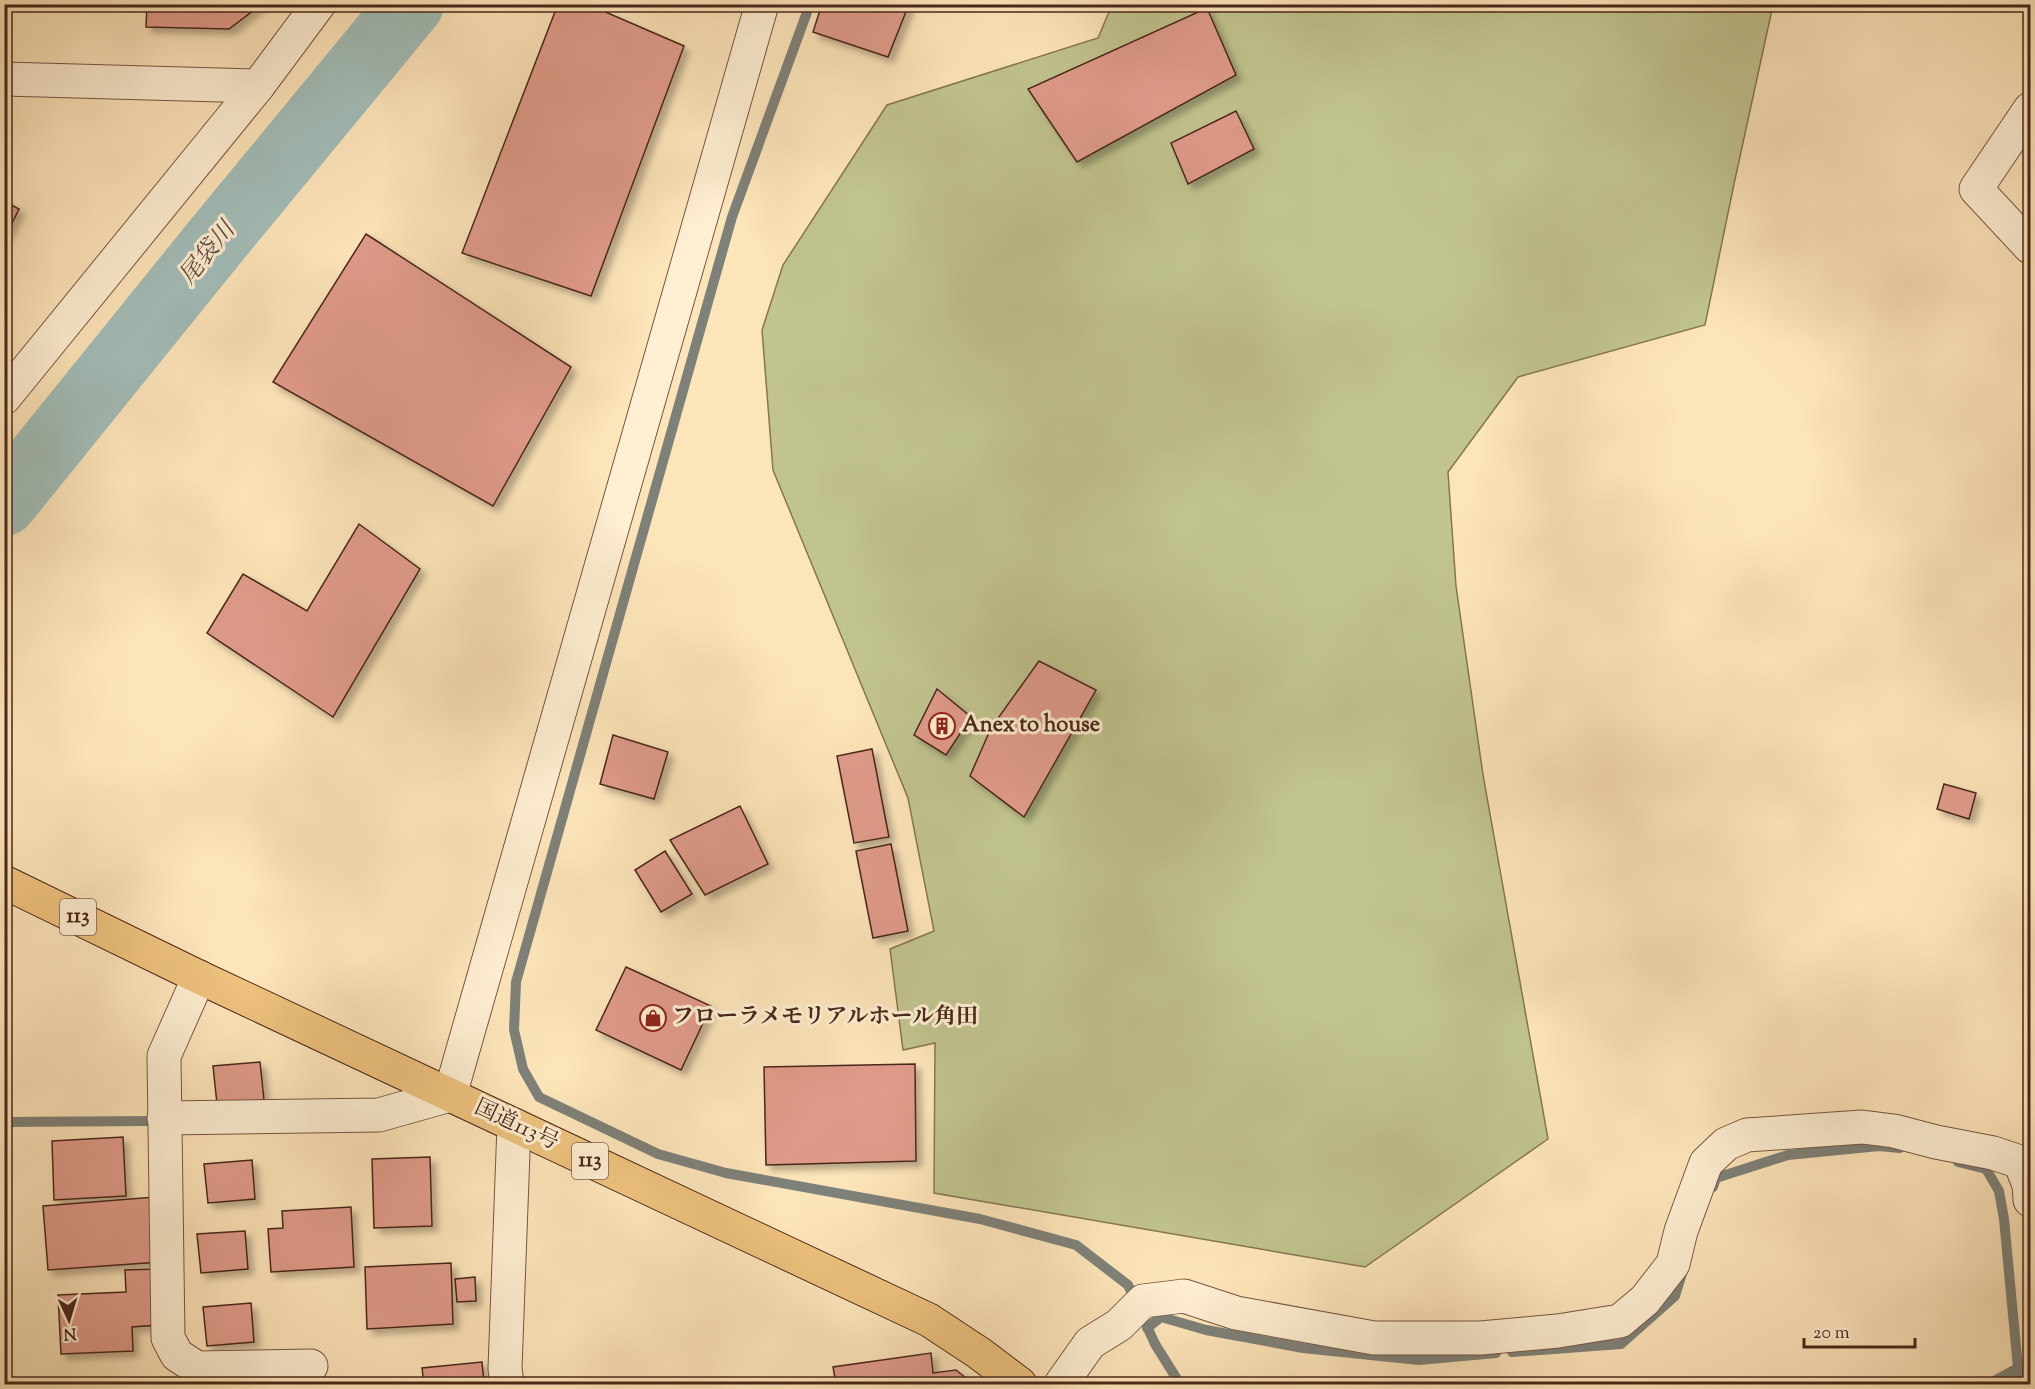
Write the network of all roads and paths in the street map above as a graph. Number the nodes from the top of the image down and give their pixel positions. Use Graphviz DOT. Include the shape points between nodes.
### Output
graph roads {
  1 [pos="319,4"];
  2 [pos="762,4"];
  3 [pos="4,79"];
  4 [pos="258,86"];
  5 [pos="2031,109"];
  6 [pos="2031,247"];
  7 [pos="4,398"];
  8 [pos="4,882"];
  9 [pos="199,977"];
  10 [pos="450,1095"];
  11 [pos="164,1119"];
  12 [pos="514,1125"];
  13 [pos="2031,1200"];
  14 [pos="311,1366"];
  15 [pos="507,1384"];
  16 [pos="1020,1384"];
  17 [pos="1061,1384"];
  1 -- 4 [label="street"];
  2 -- 10 [label="street"];
  3 -- 4 [label="street"];
  4 -- 7 [label="street"];
  5 -- 6 [label="street" via="1976,189"];
  8 -- 9 [label="highway, 国道113号 / 113"];
  9 -- 10 [label="highway, 国道113号 / 113"];
  9 -- 11 [label="street" via="164,1056"];
  10 -- 11 [label="street" via="379,1115"];
  10 -- 12 [label="highway, 国道113号 / 113"];
  11 -- 14 [label="street" via="168,1338 177,1355 196,1368"];
  12 -- 15 [label="street"];
  12 -- 16 [label="highway, 国道113号 / 113" via="929,1320"];
  13 -- 17 [label="street" via="2020,1162 1993,1153 1862,1127 1747,1135 1726,1144 1706,1163 1680,1231 1673,1264 1645,1300 1620,1320 1481,1338 1374,1338 1236,1313 1184,1296 1143,1301 1119,1325 1090,1343"];
}
